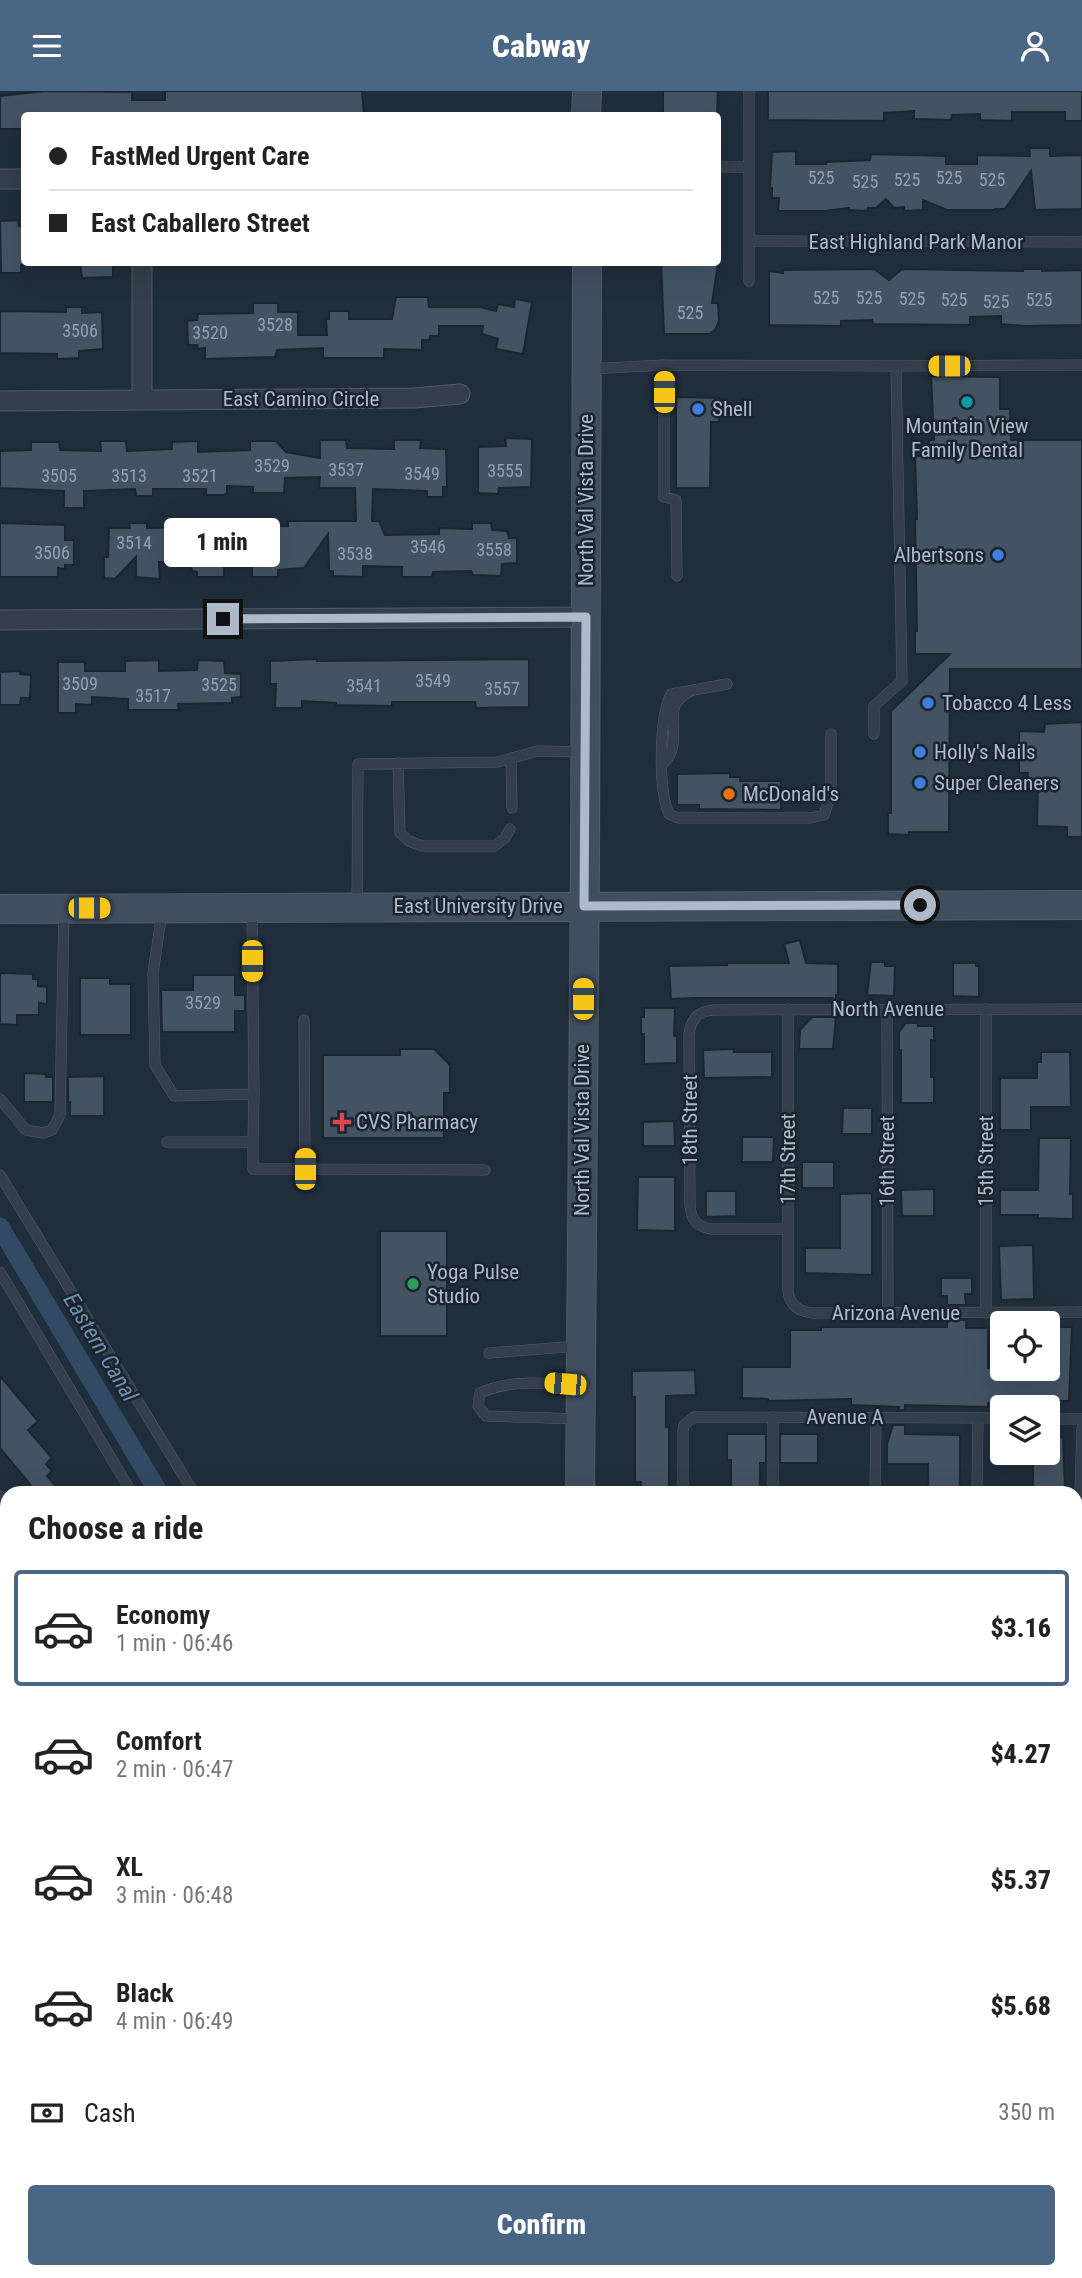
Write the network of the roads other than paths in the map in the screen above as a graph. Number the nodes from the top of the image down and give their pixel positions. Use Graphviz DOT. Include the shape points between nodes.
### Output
graph roads {
  1 [pos="587,91"];
  2 [pos="749,91"];
  3 [pos="586,112"];
  4 [pos="721,167"];
  5 [pos="748,167"];
  6 [pos="0,179"];
  7 [pos="21,179"];
  8 [pos="749,241"];
  9 [pos="1082,242"];
  10 [pos="142,266"];
  11 [pos="587,266"];
  12 [pos="749,281"];
  13 [pos="1082,365"];
  14 [pos="664,366"];
  15 [pos="896,366"];
  16 [pos="587,369"];
  17 [pos="460,394"];
  18 [pos="142,400"];
  19 [pos="0,401"];
  20 [pos="677,576"];
  21 [pos="586,617"];
  22 [pos="0,620"];
  23 [pos="727,684"];
  24 [pos="831,734"];
  25 [pos="874,734"];
  26 [pos="586,752"];
  27 [pos="512,758"];
  28 [pos="398,763"];
  29 [pos="512,808"];
  30 [pos="510,829"];
  31 [pos="1082,905"];
  32 [pos="357,906"];
  33 [pos="584,906"];
  34 [pos="163,908"];
  35 [pos="251,908"];
  36 [pos="0,909"];
  37 [pos="64,909"];
  38 [pos="788,1009"];
  39 [pos="887,1009"];
  40 [pos="986,1009"];
  41 [pos="1082,1009"];
  42 [pos="695,1016"];
  43 [pos="304,1020"];
  44 [pos="254,1094"];
  45 [pos="0,1099"];
  46 [pos="167,1142"];
  47 [pos="253,1142"];
  48 [pos="305,1169"];
  49 [pos="485,1170"];
  50 [pos="0,1175"];
  51 [pos="788,1229"];
  52 [pos="0,1272"];
  53 [pos="795,1308"];
  54 [pos="1082,1312"];
  55 [pos="888,1313"];
  56 [pos="986,1313"];
  57 [pos="581,1346"];
  58 [pos="489,1353"];
  59 [pos="581,1386"];
  60 [pos="773,1417"];
  61 [pos="876,1417"];
  62 [pos="978,1418"];
  63 [pos="990,1418"];
  64 [pos="580,1419"];
  65 [pos="1060,1419"];
  66 [pos="1082,1419"];
  67 [pos="1082,1428"];
  68 [pos="128,1486"];
  69 [pos="190,1486"];
  70 [pos="580,1486"];
  71 [pos="683,1486"];
  72 [pos="773,1486"];
  73 [pos="875,1486"];
  74 [pos="977,1486"];
  75 [pos="1081,1486"];
  1 -- 3 [label="main road"];
  2 -- 5 [label="lane"];
  4 -- 5 [label="lane"];
  5 -- 8 [label="lane"];
  6 -- 7 [label="street"];
  8 -- 9 [label="lane, East Highland Park Manor"];
  8 -- 12 [label="lane"];
  10 -- 18 [label="street"];
  11 -- 16 [label="main road, North Val Vista Drive"];
  13 -- 15 [label="lane"];
  14 -- 15 [label="lane"];
  14 -- 16 [label="lane"];
  14 -- 20 [label="lane" via="664,497 676,500"];
  15 -- 25 [label="lane" via="902,681 874,706"];
  16 -- 21 [label="main road, North Val Vista Drive"];
  17 -- 18 [label="street, East Camino Circle"];
  18 -- 19 [label="street, East Camino Circle"];
  21 -- 22 [label="street"];
  21 -- 26 [label="main road, North Val Vista Drive"];
  23 -- 24 [label="lane" via="696,689 674,706 672,753 663,764 663,800 669,814 678,818 824,815 831,794"];
  26 -- 27 [label="lane" via="537,751"];
  26 -- 33 [label="main road, North Val Vista Drive"];
  27 -- 28 [label="lane"];
  27 -- 29 [label="lane"];
  28 -- 30 [label="lane" via="400,834 409,841 422,846 495,846"];
  28 -- 32 [label="lane" via="358,764"];
  31 -- 33 [label="main road, East University Drive"];
  32 -- 33 [label="main road, East University Drive"];
  32 -- 35 [label="main road, East University Drive"];
  33 -- 57 [label="main road, North Val Vista Drive"];
  34 -- 35 [label="main road, East University Drive"];
  34 -- 37 [label="main road, East University Drive"];
  34 -- 44 [label="lane" via="153,973 155,1065 174,1096"];
  35 -- 44 [label="lane"];
  36 -- 37 [label="main road, East University Drive"];
  37 -- 45 [label="lane" via="60,1115 52,1131 26,1131"];
  38 -- 39 [label="lane, North Avenue"];
  38 -- 42 [label="lane, North Avenue" via="714,1010"];
  38 -- 51 [label="lane, 17th Street"];
  39 -- 40 [label="lane, North Avenue"];
  39 -- 55 [label="lane, 16th Street"];
  40 -- 41 [label="lane, North Avenue"];
  40 -- 56 [label="lane, 15th Street"];
  42 -- 51 [label="lane, 18th Street" via="689,1034 690,1205 695,1224 711,1229"];
  43 -- 48 [label="lane"];
  44 -- 47 [label="lane"];
  46 -- 47 [label="lane"];
  47 -- 48 [label="lane" via="253,1169"];
  48 -- 49 [label="lane"];
  50 -- 69 [label="lane"];
  51 -- 53 [label="lane, 17th Street" via="788,1291"];
  52 -- 68 [label="lane"];
  53 -- 55 [label="lane, Arizona Avenue" via="812,1313"];
  54 -- 56 [label="lane, Arizona Avenue"];
  55 -- 56 [label="lane, Arizona Avenue"];
  57 -- 58 [label="lane"];
  57 -- 59 [label="main road, North Val Vista Drive"];
  59 -- 64 [label="main road, North Val Vista Drive"];
  59 -- 64 [label="lane" via="496,1386 480,1393 478,1406 486,1416"];
  60 -- 61 [label="lane, Avenue A"];
  60 -- 71 [label="lane, Avenue A" via="700,1416 688,1420 683,1431"];
  60 -- 72 [label="lane"];
  61 -- 62 [label="lane, Avenue A"];
  61 -- 73 [label="lane"];
  62 -- 63 [label="lane, Avenue A"];
  62 -- 74 [label="lane"];
  64 -- 70 [label="main road, North Val Vista Drive"];
  65 -- 66 [label="lane"];
  67 -- 75 [label="lane"];
}
